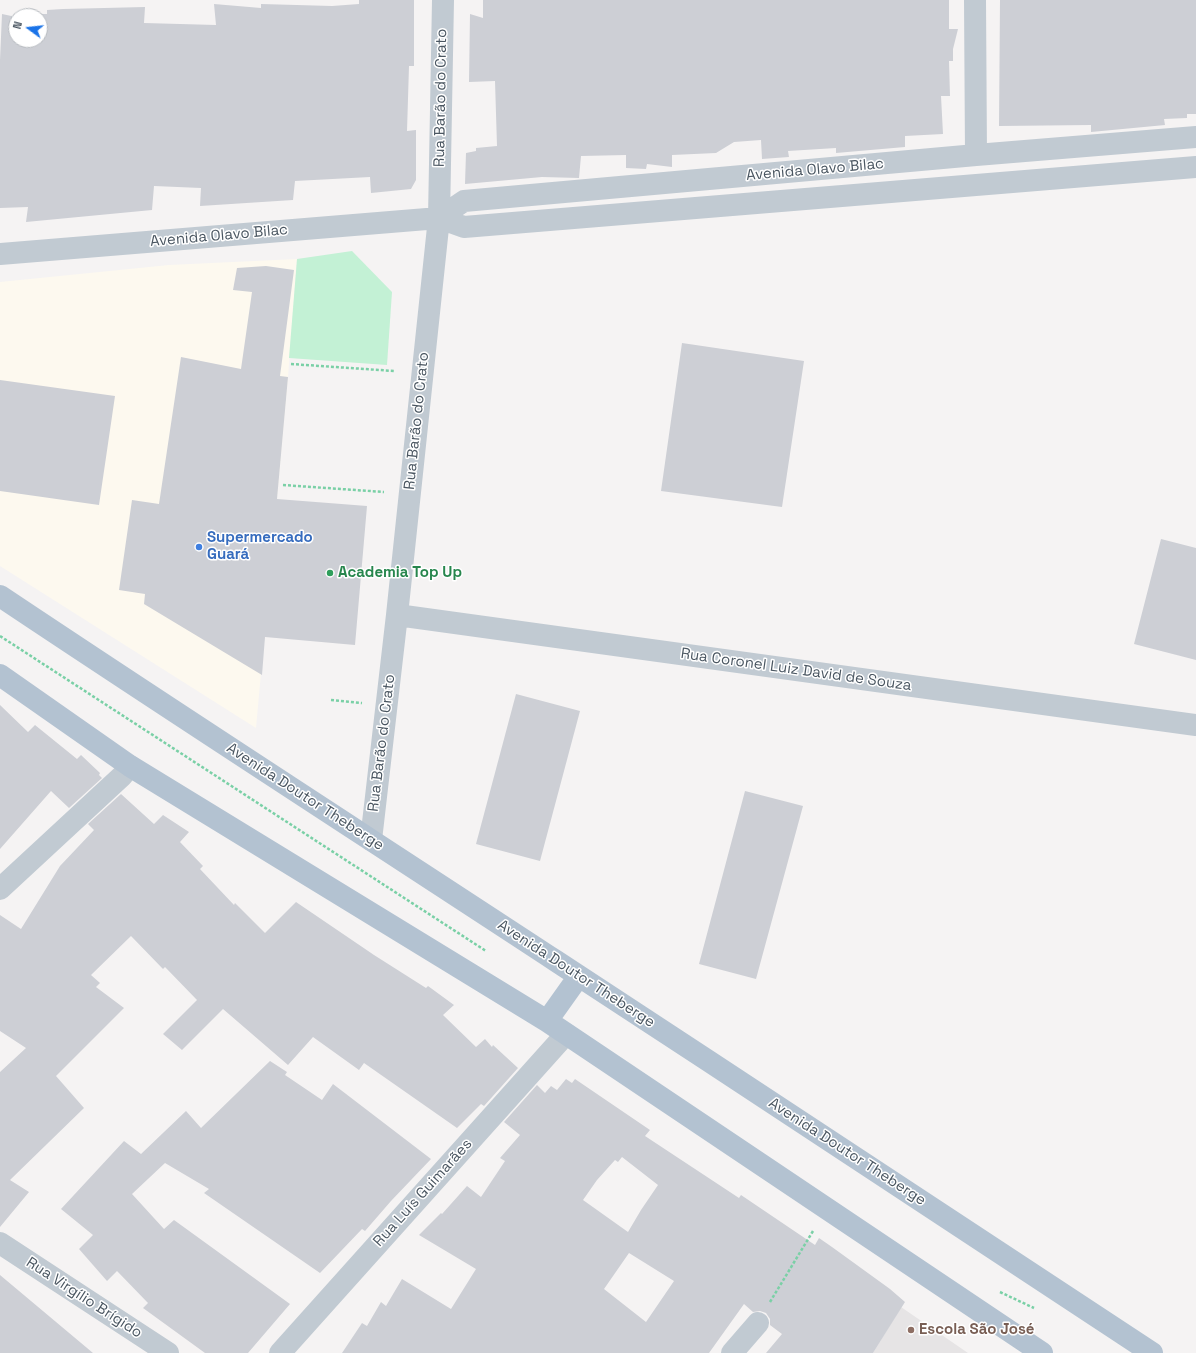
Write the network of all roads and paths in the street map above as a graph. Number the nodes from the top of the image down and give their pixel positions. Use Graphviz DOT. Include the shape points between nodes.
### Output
graph roads {
  1 [pos="443,0"];
  2 [pos="974,0"];
  3 [pos="1196,137"];
  4 [pos="976,155"];
  5 [pos="1196,167"];
  6 [pos="439,218"];
  7 [pos="0,254"];
  8 [pos="291,364"];
  9 [pos="394,371"];
  10 [pos="283,485"];
  11 [pos="385,492"];
  12 [pos="0,596"];
  13 [pos="397,615"];
  14 [pos="0,675"];
  15 [pos="331,700"];
  16 [pos="365,703"];
  17 [pos="1196,725"];
  18 [pos="130,766"];
  19 [pos="371,840"];
  20 [pos="0,889"];
  21 [pos="579,976"];
  22 [pos="547,1021"];
  23 [pos="566,1034"];
  24 [pos="827,1208"];
  25 [pos="0,1243"];
  26 [pos="758,1323"];
  27 [pos="168,1353"];
  28 [pos="280,1353"];
  29 [pos="732,1353"];
  30 [pos="1042,1353"];
  31 [pos="1152,1353"];
  1 -- 6 [label="street, Rua Barão do Crato"];
  2 -- 4 [label="street"];
  3 -- 4 [label="street, Avenida Olavo Bilac"];
  4 -- 6 [label="street, Avenida Olavo Bilac" via="464,201"];
  5 -- 6 [label="street, Avenida Olavo Bilac" via="464,227"];
  6 -- 7 [label="street, Avenida Olavo Bilac"];
  6 -- 13 [label="street, Rua Barão do Crato"];
  8 -- 9 [label="path"];
  10 -- 11 [label="path"];
  12 -- 19 [label="main road, Avenida Doutor Theberge"];
  13 -- 17 [label="street, Rua Coronel Luiz David de Souza"];
  13 -- 19 [label="street, Rua Barão do Crato"];
  14 -- 18 [label="main road"];
  15 -- 16 [label="path"];
  18 -- 20 [label="street"];
  18 -- 22 [label="main road"];
  19 -- 21 [label="main road, Avenida Doutor Theberge"];
  21 -- 22 [label="main road"];
  21 -- 31 [label="main road, Avenida Doutor Theberge"];
  22 -- 23 [label="main road"];
  23 -- 24 [label="main road"];
  23 -- 28 [label="street, Rua Luís Guimarães"];
  24 -- 26 [label="path"];
  24 -- 30 [label="main road"];
  25 -- 27 [label="street, Rua Virgílio Brígido"];
  26 -- 29 [label="street"];
}
